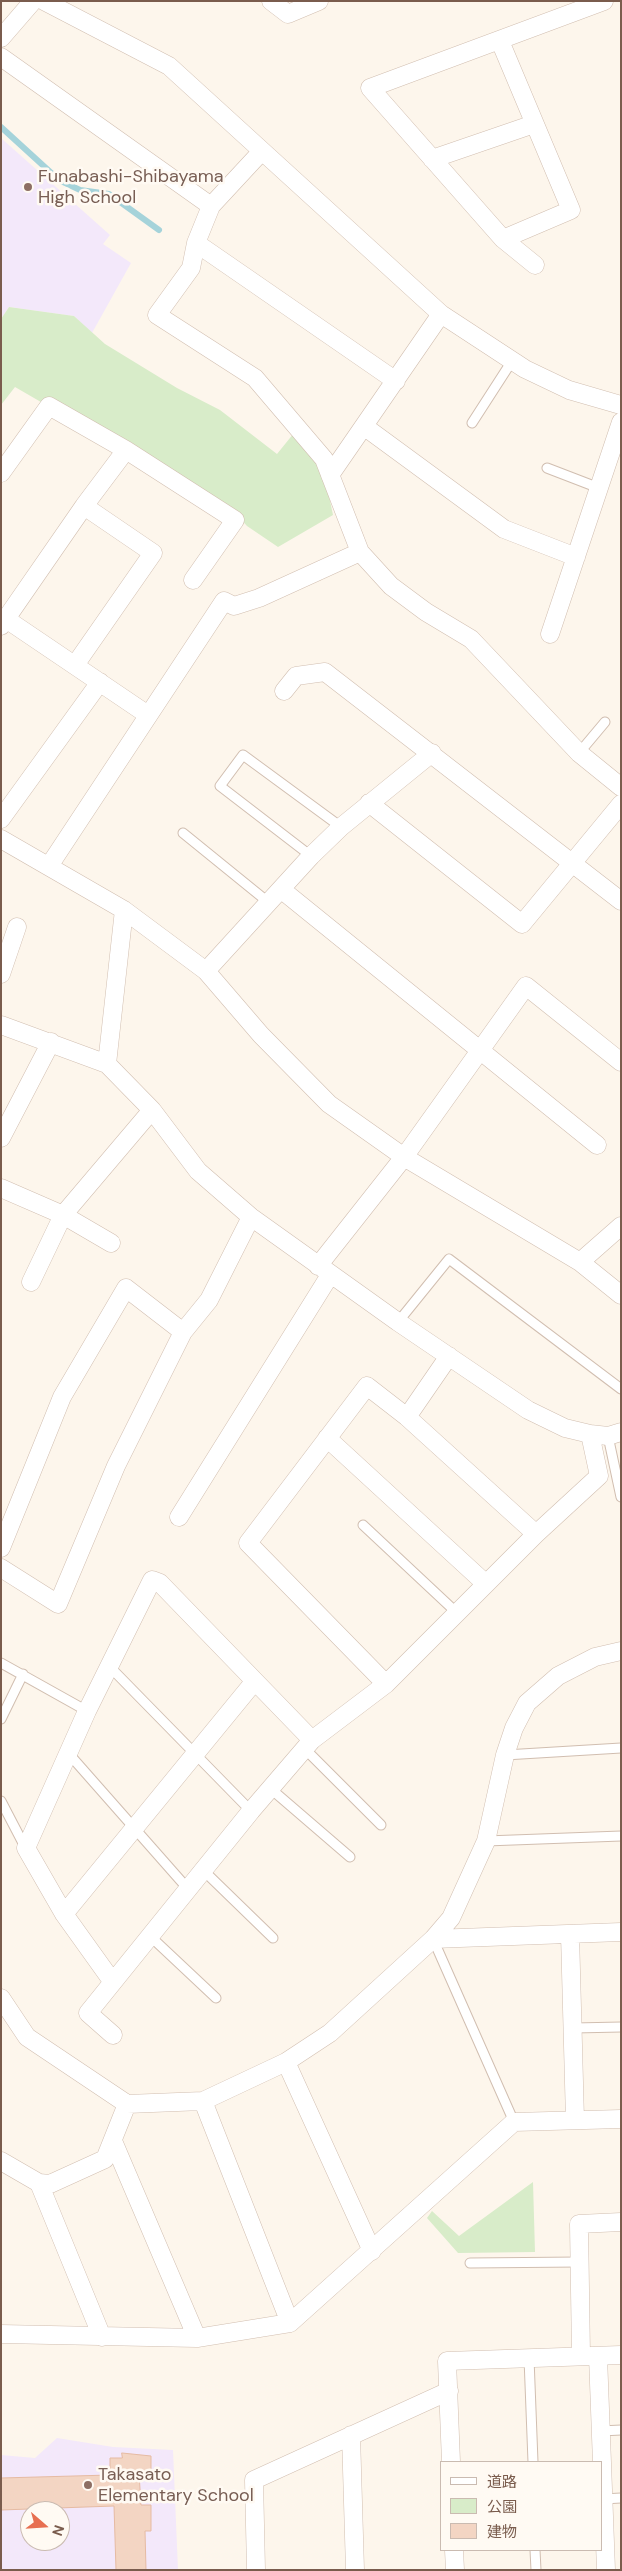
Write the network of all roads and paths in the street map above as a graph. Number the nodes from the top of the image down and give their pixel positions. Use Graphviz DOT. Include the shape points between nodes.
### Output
graph roads {
  1 [pos="33,1"];
  2 [pos="44,1"];
  3 [pos="271,1"];
  4 [pos="319,1"];
  5 [pos="604,1"];
  6 [pos="1,38"];
  7 [pos="500,41"];
  8 [pos="1,57"];
  9 [pos="534,124"];
  10 [pos="262,151"];
  11 [pos="432,158"];
  12 [pos="211,206"];
  13 [pos="503,239"];
  14 [pos="196,243"];
  15 [pos="535,265"];
  16 [pos="441,314"];
  17 [pos="512,361"];
  18 [pos="396,381"];
  19 [pos="621,406"];
  20 [pos="621,422"];
  21 [pos="472,423"];
  22 [pos="365,427"];
  23 [pos="126,450"];
  24 [pos="547,468"];
  25 [pos="1,473"];
  26 [pos="330,475"];
  27 [pos="599,488"];
  28 [pos="84,506"];
  29 [pos="360,552"];
  30 [pos="576,557"];
  31 [pos="193,580"];
  32 [pos="5,614"];
  33 [pos="550,634"];
  34 [pos="75,665"];
  35 [pos="100,682"];
  36 [pos="284,691"];
  37 [pos="148,715"];
  38 [pos="605,722"];
  39 [pos="432,753"];
  40 [pos="579,753"];
  41 [pos="621,787"];
  42 [pos="369,804"];
  43 [pos="621,804"];
  44 [pos="1,819"];
  45 [pos="341,827"];
  46 [pos="183,833"];
  47 [pos="1,839"];
  48 [pos="311,856"];
  49 [pos="573,862"];
  50 [pos="49,866"];
  51 [pos="282,890"];
  52 [pos="621,901"];
  53 [pos="268,902"];
  54 [pos="124,910"];
  55 [pos="18,927"];
  56 [pos="206,971"];
  57 [pos="1,974"];
  58 [pos="1,1026"];
  59 [pos="51,1042"];
  60 [pos="480,1050"];
  61 [pos="621,1062"];
  62 [pos="107,1064"];
  63 [pos="152,1110"];
  64 [pos="1,1138"];
  65 [pos="597,1145"];
  66 [pos="404,1157"];
  67 [pos="1,1188"];
  68 [pos="63,1215"];
  69 [pos="252,1217"];
  70 [pos="621,1226"];
  71 [pos="111,1243"];
  72 [pos="580,1262"];
  73 [pos="324,1270"];
  74 [pos="31,1282"];
  75 [pos="621,1295"];
  76 [pos="398,1322"];
  77 [pos="183,1332"];
  78 [pos="449,1356"];
  79 [pos="621,1390"];
  80 [pos="407,1416"];
  81 [pos="590,1434"];
  82 [pos="614,1434"];
  83 [pos="327,1438"];
  84 [pos="621,1498"];
  85 [pos="179,1517"];
  86 [pos="363,1525"];
  87 [pos="536,1534"];
  88 [pos="1,1548"];
  89 [pos="1,1568"];
  90 [pos="486,1584"];
  91 [pos="457,1613"];
  92 [pos="621,1651"];
  93 [pos="1,1663"];
  94 [pos="109,1666"];
  95 [pos="23,1674"];
  96 [pos="254,1682"];
  97 [pos="386,1684"];
  98 [pos="88,1711"];
  99 [pos="1,1719"];
  100 [pos="308,1744"];
  101 [pos="621,1748"];
  102 [pos="69,1754"];
  103 [pos="196,1754"];
  104 [pos="505,1755"];
  105 [pos="271,1789"];
  106 [pos="1,1801"];
  107 [pos="250,1811"];
  108 [pos="381,1825"];
  109 [pos="133,1830"];
  110 [pos="621,1836"];
  111 [pos="486,1841"];
  112 [pos="26,1848"];
  113 [pos="350,1857"];
  114 [pos="203,1870"];
  115 [pos="188,1889"];
  116 [pos="64,1914"];
  117 [pos="621,1932"];
  118 [pos="570,1934"];
  119 [pos="150,1936"];
  120 [pos="273,1938"];
  121 [pos="433,1939"];
  122 [pos="112,1981"];
  123 [pos="1,1998"];
  124 [pos="216,1998"];
  125 [pos="621,2027"];
  126 [pos="574,2028"];
  127 [pos="113,2035"];
  128 [pos="286,2062"];
  129 [pos="203,2101"];
  130 [pos="127,2104"];
  131 [pos="621,2119"];
  132 [pos="575,2120"];
  133 [pos="514,2122"];
  134 [pos="113,2141"];
  135 [pos="1,2161"];
  136 [pos="39,2183"];
  137 [pos="621,2222"];
  138 [pos="372,2251"];
  139 [pos="579,2262"];
  140 [pos="470,2263"];
  141 [pos="290,2323"];
  142 [pos="1,2334"];
  143 [pos="102,2337"];
  144 [pos="197,2338"];
  145 [pos="621,2355"];
  146 [pos="590,2356"];
  147 [pos="529,2358"];
  148 [pos="448,2392"];
  149 [pos="621,2430"];
  150 [pos="601,2431"];
  151 [pos="351,2435"];
  152 [pos="451,2461"];
  153 [pos="532,2461"];
  154 [pos="602,2461"];
  155 [pos="602,2465"];
  156 [pos="621,2498"];
  157 [pos="603,2499"];
  158 [pos="454,2551"];
  159 [pos="535,2551"];
  160 [pos="256,2570"];
  161 [pos="355,2570"];
  162 [pos="455,2570"];
  163 [pos="536,2570"];
  164 [pos="606,2570"];
  1 -- 6 [label="street"];
  2 -- 10 [label="street" via="169,66"];
  3 -- 4 [label="street" via="288,14"];
  5 -- 7 [label="street"];
  7 -- 9 [label="street"];
  7 -- 11 [label="street" via="370,88"];
  8 -- 12 [label="street"];
  9 -- 11 [label="street"];
  9 -- 13 [label="street" via="571,210"];
  10 -- 12 [label="street"];
  10 -- 16 [label="street"];
  11 -- 13 [label="street"];
  12 -- 14 [label="street"];
  13 -- 15 [label="street"];
  14 -- 18 [label="street"];
  14 -- 26 [label="street" via="191,268 157,315 255,378 324,459"];
  16 -- 17 [label="street"];
  16 -- 18 [label="street"];
  17 -- 19 [label="street" via="569,390"];
  17 -- 21 [label="lane"];
  18 -- 22 [label="street"];
  20 -- 27 [label="street"];
  22 -- 26 [label="street"];
  22 -- 30 [label="street" via="504,529"];
  23 -- 25 [label="street" via="48,406"];
  23 -- 28 [label="street"];
  23 -- 31 [label="street" via="235,520"];
  24 -- 27 [label="lane"];
  26 -- 29 [label="street"];
  27 -- 30 [label="street"];
  28 -- 32 [label="street"];
  28 -- 34 [label="street" via="153,553"];
  29 -- 37 [label="street" via="259,598 234,606 224,601"];
  29 -- 40 [label="street" via="391,586 471,639"];
  30 -- 33 [label="street"];
  32 -- 34 [label="street"];
  34 -- 35 [label="street"];
  35 -- 37 [label="street"];
  35 -- 44 [label="street"];
  36 -- 39 [label="street" via="296,676 325,672"];
  37 -- 50 [label="street"];
  38 -- 40 [label="lane"];
  39 -- 42 [label="street"];
  39 -- 49 [label="street"];
  40 -- 41 [label="street"];
  42 -- 45 [label="street"];
  42 -- 49 [label="street" via="522,924"];
  43 -- 49 [label="street"];
  45 -- 48 [label="street"];
  45 -- 48 [label="lane" via="243,755 220,786"];
  46 -- 53 [label="lane"];
  47 -- 50 [label="street"];
  48 -- 51 [label="street"];
  49 -- 52 [label="street"];
  50 -- 54 [label="street"];
  51 -- 53 [label="street"];
  51 -- 60 [label="street"];
  53 -- 56 [label="street"];
  54 -- 56 [label="street"];
  54 -- 62 [label="street"];
  55 -- 57 [label="street"];
  56 -- 66 [label="street" via="261,1035 329,1104"];
  58 -- 59 [label="street"];
  59 -- 62 [label="street"];
  59 -- 64 [label="street"];
  60 -- 61 [label="street" via="526,986"];
  60 -- 65 [label="street"];
  60 -- 66 [label="street"];
  62 -- 63 [label="street"];
  63 -- 68 [label="street"];
  63 -- 69 [label="street" via="198,1171"];
  66 -- 72 [label="street"];
  66 -- 73 [label="street"];
  67 -- 68 [label="street"];
  68 -- 71 [label="street"];
  68 -- 74 [label="street"];
  69 -- 73 [label="street"];
  69 -- 77 [label="street" via="209,1300"];
  70 -- 72 [label="street"];
  72 -- 75 [label="street"];
  73 -- 76 [label="street"];
  73 -- 85 [label="street"];
  76 -- 78 [label="street"];
  76 -- 79 [label="lane" via="449,1258"];
  77 -- 88 [label="street" via="126,1288 62,1397"];
  77 -- 89 [label="street" via="116,1466 58,1604"];
  78 -- 80 [label="street"];
  78 -- 81 [label="street" via="528,1410 566,1428"];
  80 -- 83 [label="street" via="367,1386"];
  80 -- 87 [label="street"];
  81 -- 82 [label="street"];
  81 -- 87 [label="street" via="599,1476"];
  82 -- 84 [label="lane"];
  83 -- 90 [label="street"];
  83 -- 97 [label="street" via="248,1543"];
  86 -- 91 [label="lane"];
  87 -- 90 [label="street"];
  90 -- 91 [label="street"];
  91 -- 97 [label="street"];
  92 -- 104 [label="street" via="595,1656 558,1676 527,1703"];
  93 -- 95 [label="lane"];
  94 -- 96 [label="street" via="152,1580 160,1583"];
  94 -- 98 [label="street"];
  94 -- 103 [label="lane"];
  95 -- 98 [label="lane"];
  95 -- 99 [label="lane"];
  96 -- 100 [label="street"];
  96 -- 103 [label="street"];
  97 -- 100 [label="street"];
  98 -- 102 [label="street"];
  100 -- 105 [label="street"];
  100 -- 108 [label="lane"];
  101 -- 104 [label="lane"];
  102 -- 109 [label="lane"];
  102 -- 112 [label="street"];
  103 -- 107 [label="lane"];
  103 -- 109 [label="street"];
  104 -- 111 [label="street"];
  105 -- 107 [label="street"];
  105 -- 113 [label="lane"];
  106 -- 112 [label="lane"];
  107 -- 114 [label="street"];
  109 -- 115 [label="lane"];
  109 -- 116 [label="street"];
  110 -- 111 [label="lane"];
  111 -- 121 [label="street" via="451,1918"];
  112 -- 116 [label="street"];
  114 -- 115 [label="street"];
  114 -- 120 [label="lane"];
  115 -- 119 [label="street"];
  116 -- 122 [label="street"];
  117 -- 118 [label="street"];
  118 -- 121 [label="street"];
  118 -- 126 [label="street"];
  119 -- 122 [label="street"];
  119 -- 124 [label="lane"];
  121 -- 128 [label="street" via="330,2033"];
  121 -- 133 [label="lane"];
  122 -- 127 [label="street" via="88,2013"];
  123 -- 130 [label="street" via="27,2037"];
  125 -- 126 [label="lane"];
  126 -- 132 [label="street"];
  128 -- 129 [label="street"];
  128 -- 138 [label="street"];
  129 -- 130 [label="street"];
  129 -- 141 [label="street"];
  130 -- 134 [label="street"];
  131 -- 132 [label="street"];
  132 -- 133 [label="street"];
  133 -- 138 [label="street"];
  134 -- 136 [label="street" via="105,2159 50,2184"];
  134 -- 144 [label="street"];
  135 -- 136 [label="street"];
  136 -- 143 [label="street"];
  137 -- 139 [label="street" via="579,2224"];
  138 -- 141 [label="street"];
  139 -- 140 [label="lane"];
  139 -- 146 [label="street"];
  141 -- 144 [label="street"];
  142 -- 143 [label="street"];
  143 -- 144 [label="street"];
  145 -- 146 [label="street"];
  146 -- 147 [label="street"];
  146 -- 150 [label="street"];
  147 -- 148 [label="street" via="447,2361"];
  147 -- 153 [label="lane"];
  148 -- 151 [label="street"];
  148 -- 152 [label="street"];
  149 -- 150 [label="lane"];
  150 -- 154 [label="street"];
  151 -- 160 [label="street" via="254,2480"];
  151 -- 161 [label="street"];
  155 -- 157 [label="street"];
  156 -- 157 [label="lane"];
  157 -- 164 [label="street"];
  158 -- 162 [label="street"];
  159 -- 163 [label="lane"];
}
